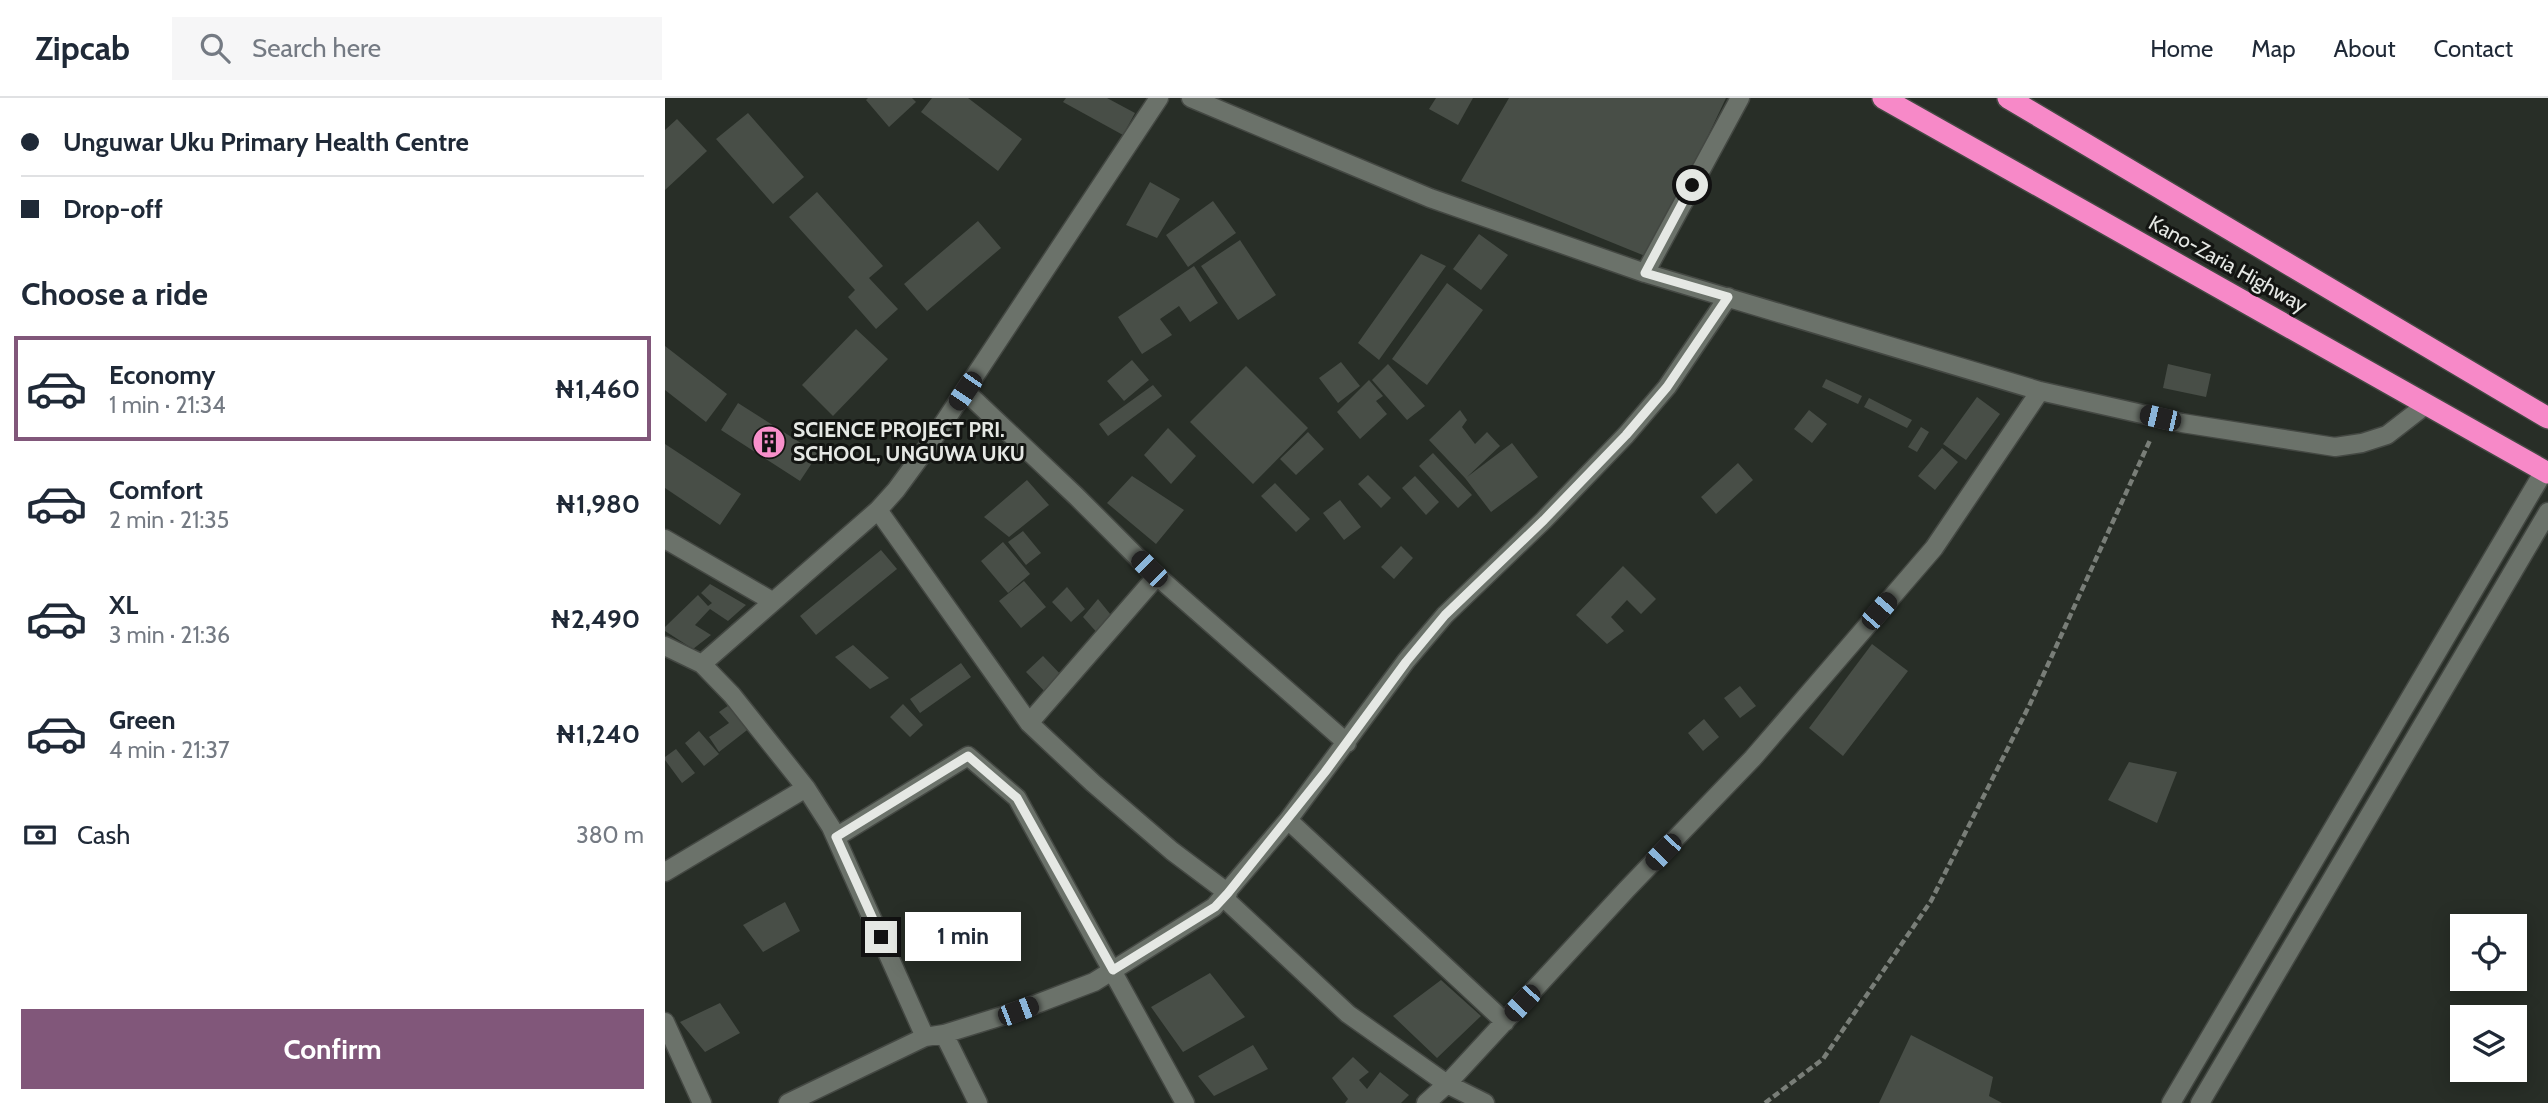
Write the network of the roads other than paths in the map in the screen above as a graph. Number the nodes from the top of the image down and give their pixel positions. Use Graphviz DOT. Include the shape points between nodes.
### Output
graph roads {
  1 [pos="1159,98"];
  2 [pos="1191,98"];
  3 [pos="1740,98"];
  4 [pos="1883,98"];
  5 [pos="2008,98"];
  6 [pos="1645,273"];
  7 [pos="1728,297"];
  8 [pos="965,391"];
  9 [pos="2040,391"];
  10 [pos="2427,404"];
  11 [pos="2548,418"];
  12 [pos="2546,472"];
  13 [pos="878,510"];
  14 [pos="2548,512"];
  15 [pos="665,539"];
  16 [pos="1157,576"];
  17 [pos="772,601"];
  18 [pos="665,646"];
  19 [pos="702,664"];
  20 [pos="1029,723"];
  21 [pos="1347,743"];
  22 [pos="806,788"];
  23 [pos="1288,820"];
  24 [pos="836,837"];
  25 [pos="665,872"];
  26 [pos="1226,896"];
  27 [pos="1113,970"];
  28 [pos="665,1022"];
  29 [pos="1505,1022"];
  30 [pos="944,1034"];
  31 [pos="925,1037"];
  32 [pos="1447,1084"];
  33 [pos="702,1103"];
  34 [pos="787,1103"];
  35 [pos="978,1103"];
  36 [pos="1185,1103"];
  37 [pos="1426,1103"];
  38 [pos="1485,1103"];
  39 [pos="2171,1103"];
  40 [pos="2200,1103"];
  1 -- 8 [label="street"];
  2 -- 6 [label="street" via="1430,198"];
  3 -- 6 [label="street"];
  4 -- 10 [label="highway, Kano-Zaria Highway"];
  5 -- 11 [label="highway, Kano-Zaria Highway"];
  6 -- 7 [label="street"];
  7 -- 9 [label="street"];
  7 -- 21 [label="street" via="1643,416 1445,615"];
  8 -- 13 [label="street"];
  8 -- 16 [label="street"];
  9 -- 10 [label="street" via="2160,418 2335,447 2387,435"];
  9 -- 29 [label="street" via="1934,548 1753,758"];
  10 -- 12 [label="highway, Kano-Zaria Highway"];
  12 -- 39 [label="street"];
  13 -- 17 [label="street"];
  13 -- 20 [label="street"];
  14 -- 40 [label="street"];
  15 -- 17 [label="street"];
  16 -- 20 [label="street"];
  16 -- 21 [label="street"];
  17 -- 19 [label="street"];
  18 -- 19 [label="street"];
  19 -- 22 [label="street"];
  20 -- 26 [label="street"];
  21 -- 23 [label="street"];
  22 -- 24 [label="street"];
  22 -- 25 [label="street"];
  23 -- 26 [label="street"];
  23 -- 29 [label="street"];
  24 -- 27 [label="street" via="968,756 1017,798"];
  24 -- 31 [label="street"];
  26 -- 27 [label="street"];
  26 -- 32 [label="street" via="1348,1014"];
  27 -- 30 [label="street" via="1018,1011"];
  27 -- 36 [label="street"];
  28 -- 33 [label="street"];
  29 -- 32 [label="street"];
  30 -- 31 [label="street"];
  30 -- 35 [label="street"];
  31 -- 34 [label="street"];
  32 -- 37 [label="street"];
  32 -- 38 [label="street"];
}
